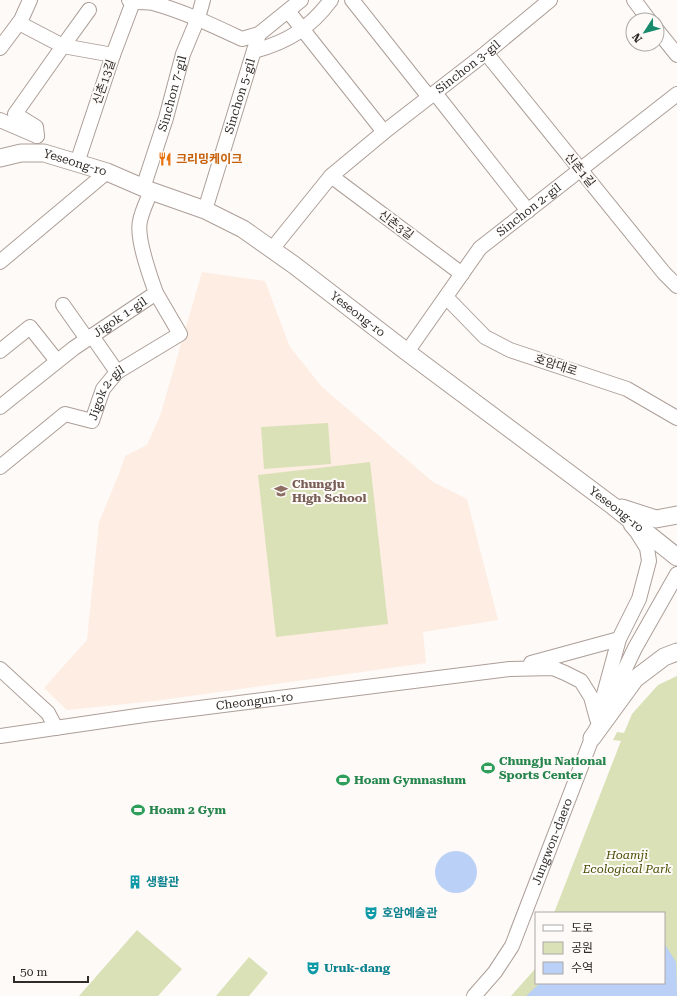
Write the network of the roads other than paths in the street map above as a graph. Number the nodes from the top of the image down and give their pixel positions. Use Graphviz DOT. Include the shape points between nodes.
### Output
graph roads {
  1 [pos="30,0"];
  2 [pos="203,0"];
  3 [pos="301,0"];
  4 [pos="331,0"];
  5 [pos="352,0"];
  6 [pos="550,0"];
  7 [pos="634,0"];
  8 [pos="131,1"];
  9 [pos="89,10"];
  10 [pos="288,10"];
  11 [pos="644,12"];
  12 [pos="198,18"];
  13 [pos="19,23"];
  14 [pos="303,29"];
  15 [pos="259,34"];
  16 [pos="665,40"];
  17 [pos="63,46"];
  18 [pos="0,48"];
  19 [pos="254,51"];
  20 [pos="486,53"];
  21 [pos="677,55"];
  22 [pos="113,56"];
  23 [pos="677,94"];
  24 [pos="432,95"];
  25 [pos="0,120"];
  26 [pos="384,132"];
  27 [pos="37,136"];
  28 [pos="44,153"];
  29 [pos="0,158"];
  30 [pos="77,163"];
  31 [pos="580,170"];
  32 [pos="107,172"];
  33 [pos="331,176"];
  34 [pos="147,190"];
  35 [pos="204,210"];
  36 [pos="528,211"];
  37 [pos="272,249"];
  38 [pos="0,262"];
  39 [pos="462,274"];
  40 [pos="677,286"];
  41 [pos="156,293"];
  42 [pos="446,297"];
  43 [pos="63,305"];
  44 [pos="89,338"];
  45 [pos="0,351"];
  46 [pos="407,352"];
  47 [pos="57,361"];
  48 [pos="117,372"];
  49 [pos="0,407"];
  50 [pos="677,418"];
  51 [pos="0,467"];
  52 [pos="612,506"];
  53 [pos="677,515"];
  54 [pos="677,557"];
  55 [pos="677,574"];
  56 [pos="619,639"];
  57 [pos="677,652"];
  58 [pos="510,668"];
  59 [pos="0,669"];
  60 [pos="596,719"];
  61 [pos="56,728"];
  62 [pos="0,736"];
  63 [pos="592,738"];
  64 [pos="474,996"];
  1 -- 13 [label="street"];
  2 -- 12 [label="street, Sinchon 7-gil"];
  3 -- 10 [label="street"];
  4 -- 14 [label="street"];
  5 -- 24 [label="street"];
  6 -- 20 [label="street, Sinchon 3-gil"];
  7 -- 11 [label="street"];
  8 -- 12 [label="street" via="150,2"];
  8 -- 22 [label="street, 신촌13길"];
  9 -- 17 [label="street"];
  10 -- 14 [label="street"];
  10 -- 15 [label="street"];
  12 -- 15 [label="street" via="242,39"];
  12 -- 34 [label="street, Sinchon 7-gil" via="183,54"];
  13 -- 17 [label="street"];
  13 -- 18 [label="street"];
  14 -- 19 [label="street" via="282,42"];
  14 -- 26 [label="street"];
  15 -- 19 [label="street, Sinchon 5-gil"];
  16 -- 21 [label="street"];
  17 -- 22 [label="street"];
  17 -- 27 [label="street" via="15,114 36,128"];
  19 -- 35 [label="street, Sinchon 5-gil"];
  20 -- 24 [label="street, Sinchon 3-gil"];
  20 -- 31 [label="street, 신촌1길"];
  22 -- 30 [label="street, 신촌13길"];
  23 -- 31 [label="street, Sinchon 2-gil"];
  24 -- 26 [label="street, Sinchon 3-gil"];
  24 -- 36 [label="street"];
  25 -- 27 [label="street"];
  26 -- 33 [label="street, Sinchon 3-gil"];
  27 -- 28 [label="street"];
  28 -- 29 [label="main road, Yeseong-ro" via="21,153"];
  28 -- 30 [label="main road, Yeseong-ro"];
  30 -- 32 [label="main road, Yeseong-ro"];
  31 -- 36 [label="street, Sinchon 2-gil"];
  31 -- 40 [label="street, 신촌1길"];
  32 -- 34 [label="main road, Yeseong-ro"];
  32 -- 38 [label="street"];
  33 -- 37 [label="street, Sinchon 3-gil"];
  33 -- 39 [label="street, 신촌3길"];
  34 -- 35 [label="main road, Yeseong-ro"];
  34 -- 41 [label="street, Jigok 1-gil" via="140,222 141,241"];
  35 -- 37 [label="main road, Yeseong-ro" via="243,229"];
  36 -- 39 [label="street, Sinchon 2-gil" via="480,248"];
  37 -- 46 [label="main road, Yeseong-ro"];
  39 -- 42 [label="street, Sinchon 2-gil"];
  41 -- 44 [label="street, Jigok 1-gil"];
  41 -- 48 [label="street, Jigok 2-gil" via="180,334"];
  42 -- 46 [label="street, Sinchon 2-gil"];
  42 -- 50 [label="street, 호암대로" via="491,341 510,350 626,389"];
  43 -- 44 [label="street"];
  44 -- 47 [label="street, Jigok 1-gil"];
  44 -- 48 [label="street"];
  45 -- 47 [label="street" via="30,327"];
  46 -- 52 [label="main road, Yeseong-ro"];
  47 -- 49 [label="street, Jigok 1-gil"];
  48 -- 51 [label="street, Jigok 2-gil" via="104,389 92,421 65,414"];
  52 -- 53 [label="main road" via="656,519"];
  52 -- 54 [label="main road, Yeseong-ro"];
  52 -- 56 [label="street" via="637,532 647,548 649,561 638,599"];
  55 -- 63 [label="street, Jungwon-daero" via="635,648"];
  56 -- 58 [label="street"];
  56 -- 60 [label="street"];
  57 -- 63 [label="main road" via="635,679"];
  58 -- 60 [label="street" via="553,668 581,681 591,697"];
  58 -- 61 [label="street, Cheongun-ro"];
  59 -- 61 [label="street" via="48,713"];
  60 -- 63 [label="street"];
  61 -- 62 [label="street, Cheongun-ro"];
  63 -- 64 [label="street, Jungwon-daero" via="512,946 495,972"];
}
